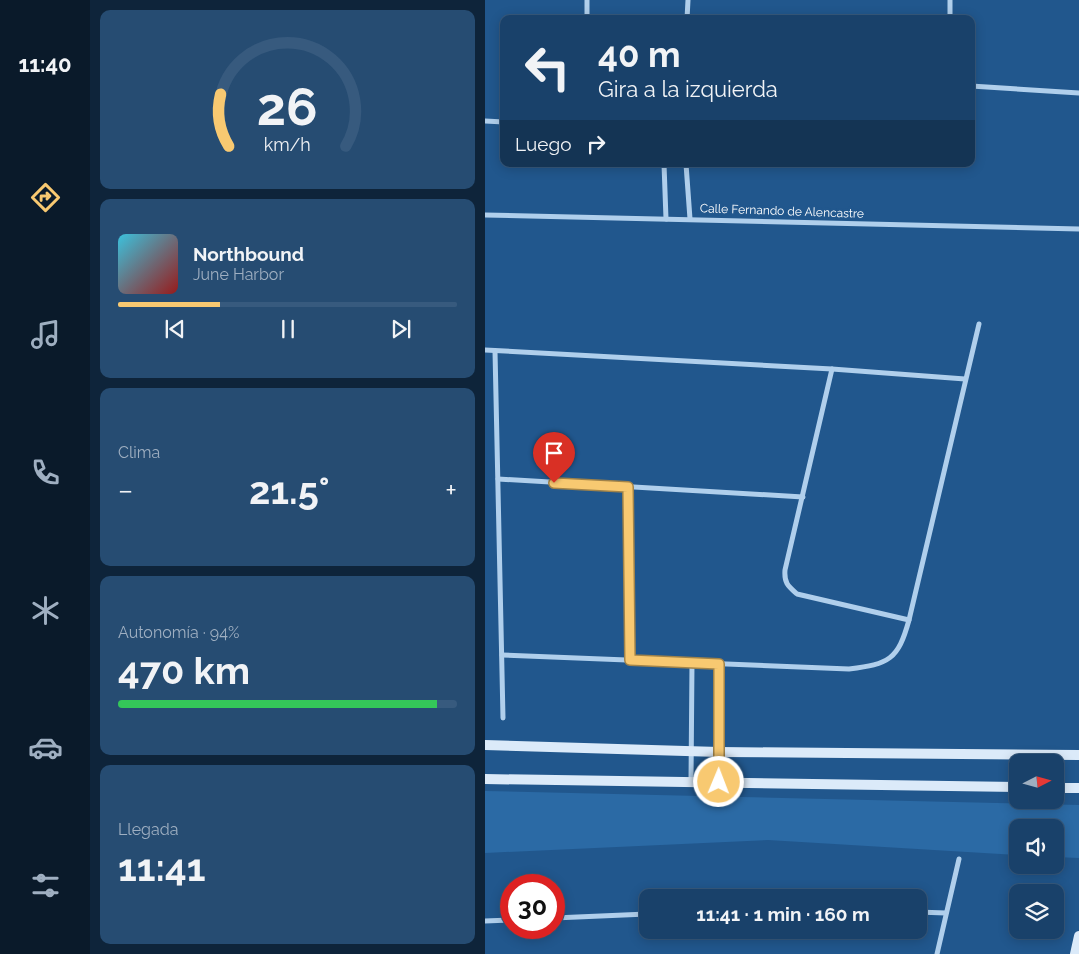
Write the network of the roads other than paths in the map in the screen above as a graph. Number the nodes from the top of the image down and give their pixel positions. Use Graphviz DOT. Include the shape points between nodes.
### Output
graph roads {
  1 [pos="587,0"];
  2 [pos="688,0"];
  3 [pos="950,0"];
  4 [pos="587,15"];
  5 [pos="687,15"];
  6 [pos="950,15"];
  7 [pos="975,86"];
  8 [pos="1079,93"];
  9 [pos="485,121"];
  10 [pos="500,122"];
  11 [pos="664,167"];
  12 [pos="686,167"];
  13 [pos="485,215"];
  14 [pos="666,219"];
  15 [pos="690,219"];
  16 [pos="1079,229"];
  17 [pos="979,324"];
  18 [pos="485,350"];
  19 [pos="495,351"];
  20 [pos="832,370"];
  21 [pos="965,379"];
  22 [pos="498,479"];
  23 [pos="628,487"];
  24 [pos="803,498"];
  25 [pos="909,620"];
  26 [pos="502,656"];
  27 [pos="630,660"];
  28 [pos="692,662"];
  29 [pos="719,664"];
  30 [pos="503,718"];
  31 [pos="485,745"];
  32 [pos="691,751"];
  33 [pos="719,752"];
  34 [pos="1079,755"];
  35 [pos="485,779"];
  36 [pos="691,781"];
  37 [pos="719,782"];
  38 [pos="1009,787"];
  39 [pos="1064,788"];
  40 [pos="1079,788"];
  41 [pos="959,859"];
  42 [pos="927,912"];
  43 [pos="946,913"];
  44 [pos="639,914"];
  45 [pos="565,918"];
  46 [pos="500,920"];
  47 [pos="485,921"];
  48 [pos="1079,936"];
  49 [pos="937,954"];
  50 [pos="1075,954"];
  1 -- 4 [label="street"];
  2 -- 5 [label="street"];
  3 -- 6 [label="street"];
  7 -- 8 [label="street"];
  9 -- 10 [label="street"];
  11 -- 14 [label="street"];
  12 -- 15 [label="street"];
  13 -- 14 [label="street, Calle Fernando de Alencastre"];
  14 -- 15 [label="street, Calle Fernando de Alencastre"];
  15 -- 16 [label="street, Calle Fernando de Alencastre"];
  17 -- 21 [label="street"];
  18 -- 19 [label="street"];
  19 -- 20 [label="street"];
  19 -- 22 [label="street"];
  20 -- 21 [label="street"];
  20 -- 24 [label="street"];
  21 -- 25 [label="street"];
  22 -- 23 [label="street"];
  22 -- 26 [label="street"];
  23 -- 24 [label="street"];
  23 -- 27 [label="street"];
  24 -- 25 [label="street" via="785,570 788,586 797,594"];
  25 -- 29 [label="street" via="897,653 870,667"];
  26 -- 27 [label="street"];
  26 -- 30 [label="street"];
  27 -- 28 [label="street"];
  28 -- 29 [label="street"];
  28 -- 32 [label="street"];
  29 -- 33 [label="street"];
  31 -- 32 [label="street"];
  32 -- 33 [label="street"];
  32 -- 36 [label="street"];
  33 -- 34 [label="street"];
  33 -- 37 [label="street"];
  35 -- 36 [label="street"];
  36 -- 37 [label="street"];
  37 -- 38 [label="street"];
  39 -- 40 [label="street"];
  41 -- 43 [label="street"];
  42 -- 43 [label="street"];
  43 -- 49 [label="street"];
  44 -- 45 [label="street"];
  46 -- 47 [label="street"];
  48 -- 50 [label="street"];
}
